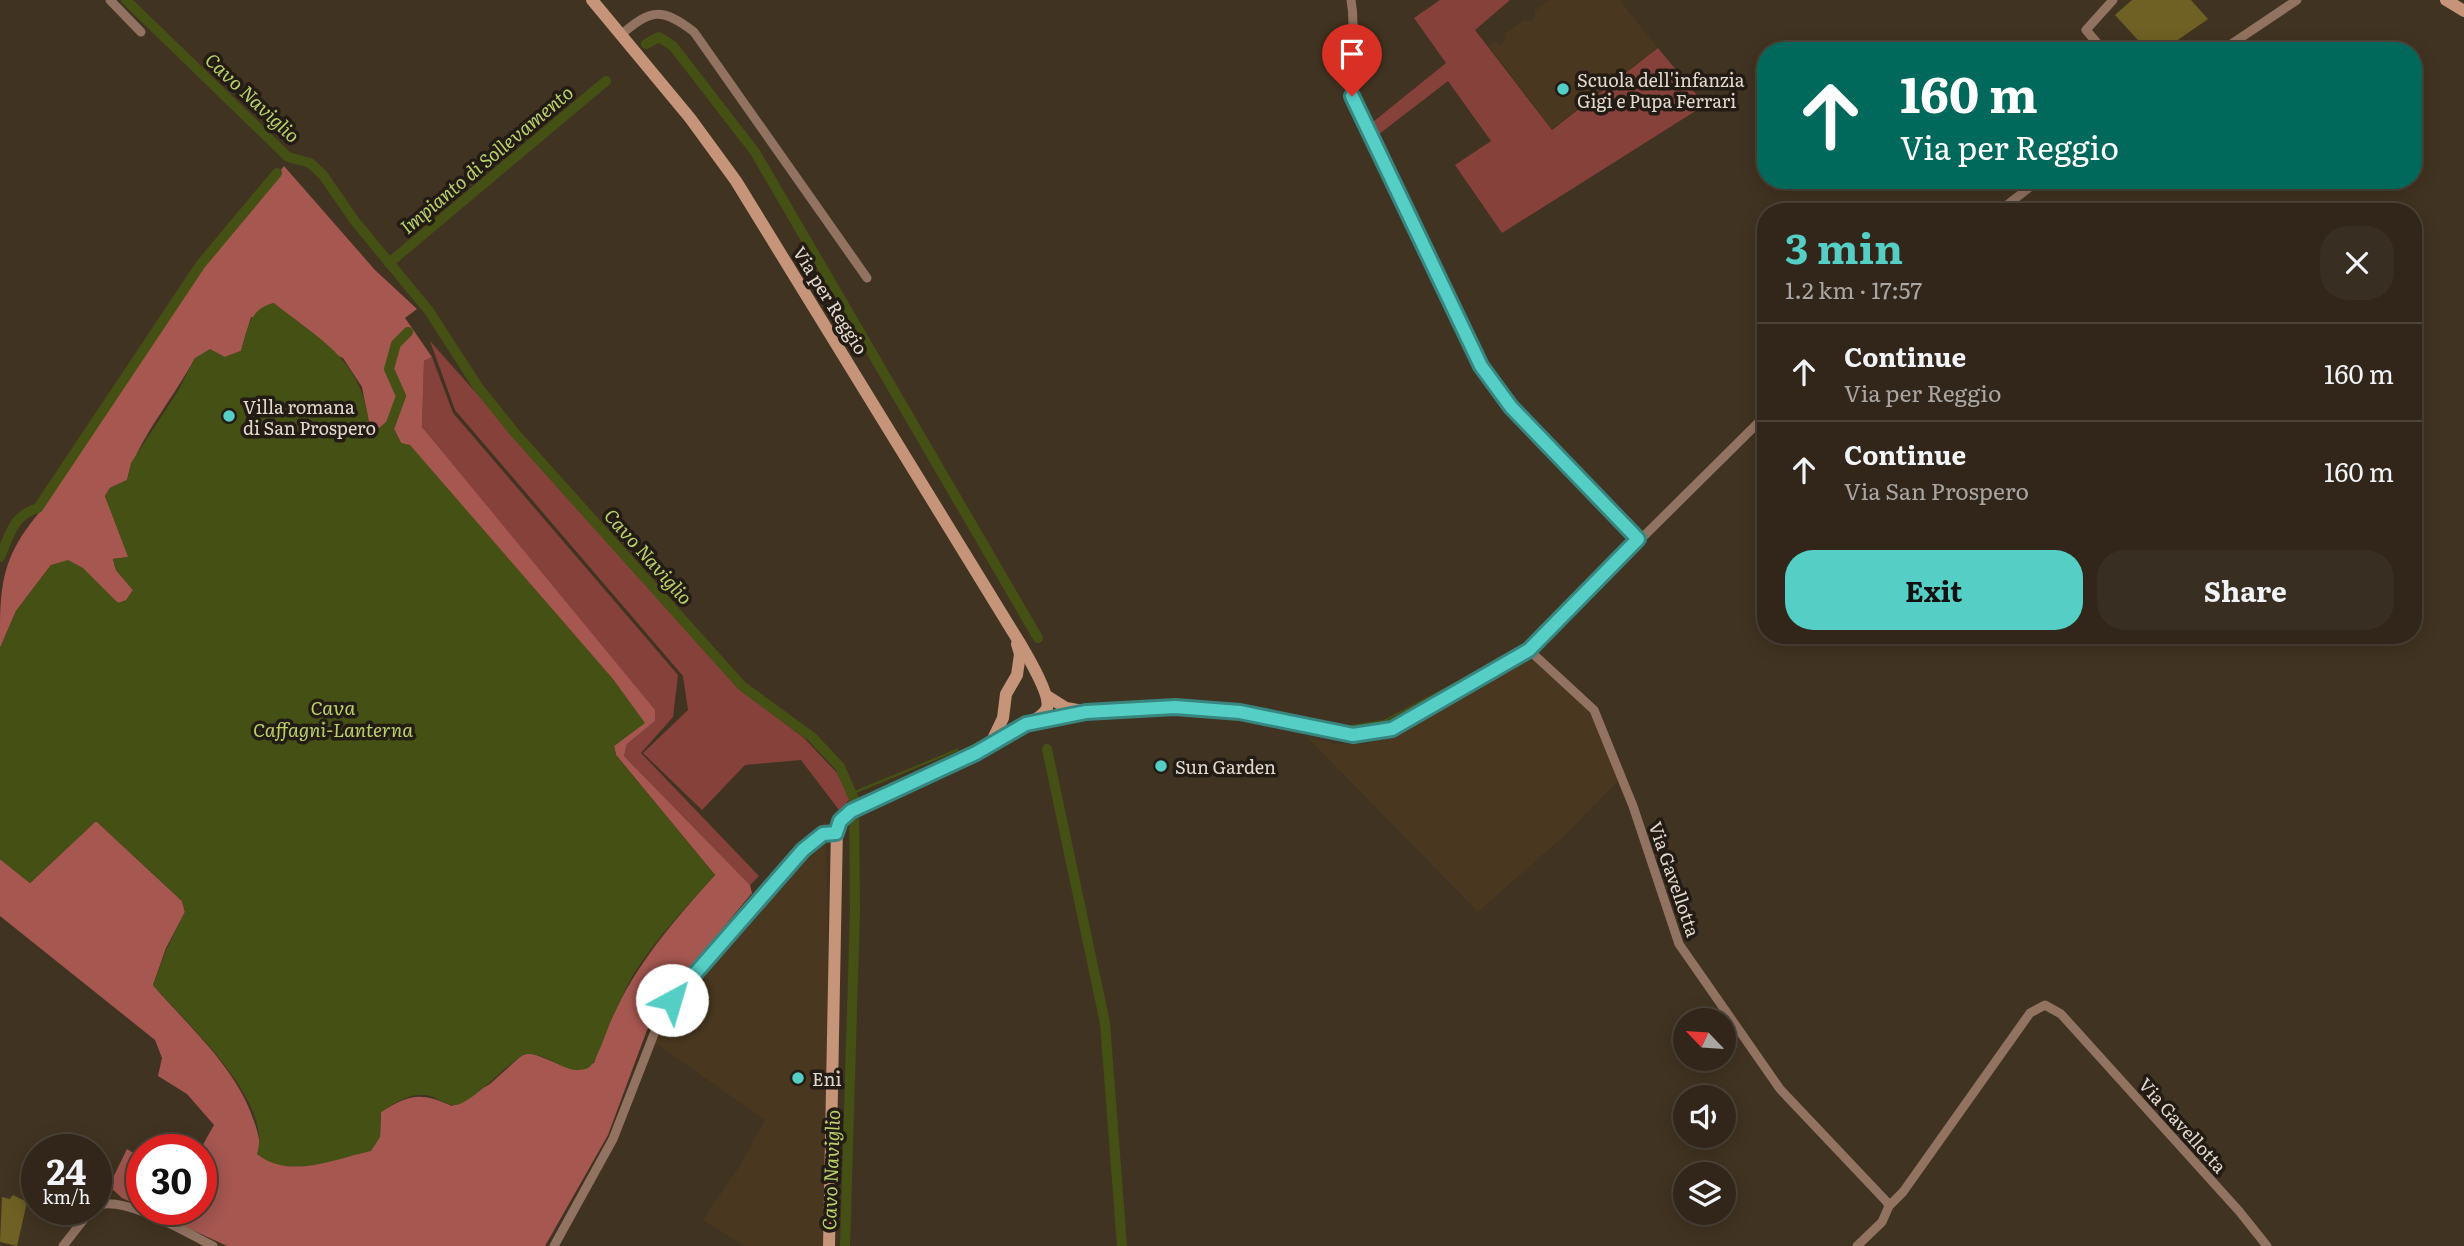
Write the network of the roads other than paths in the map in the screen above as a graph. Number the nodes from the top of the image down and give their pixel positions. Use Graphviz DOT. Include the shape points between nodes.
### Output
graph roads {
  1 [pos="110,0"];
  2 [pos="592,0"];
  3 [pos="1352,0"];
  4 [pos="2113,0"];
  5 [pos="2297,0"];
  6 [pos="2446,0"];
  7 [pos="2285,4"];
  8 [pos="2464,10"];
  9 [pos="141,32"];
  10 [pos="621,34"];
  11 [pos="2096,42"];
  12 [pos="2233,42"];
  13 [pos="2027,189"];
  14 [pos="2010,203"];
  15 [pos="867,278"];
  16 [pos="1757,424"];
  17 [pos="1638,539"];
  18 [pos="1015,636"];
  19 [pos="1529,650"];
  20 [pos="1014,684"];
  21 [pos="1044,692"];
  22 [pos="1005,706"];
  23 [pos="1086,712"];
  24 [pos="1030,723"];
  25 [pos="990,744"];
  26 [pos="836,833"];
  27 [pos="112,1204"];
  28 [pos="1889,1206"];
  29 [pos="80,1225"];
  30 [pos="63,1246"];
  31 [pos="213,1246"];
  32 [pos="554,1246"];
  33 [pos="829,1246"];
  34 [pos="1857,1246"];
  35 [pos="2267,1246"];
  1 -- 9 [label="street"];
  2 -- 10 [label="main road, Via per Reggio"];
  3 -- 17 [label="street" via="1352,96 1476,356 1511,407"];
  4 -- 11 [label="street" via="2085,30"];
  5 -- 7 [label="street"];
  6 -- 8 [label="main road"];
  7 -- 12 [label="street"];
  10 -- 15 [label="street" via="642,16 657,14 679,20 694,32"];
  10 -- 18 [label="main road, Via per Reggio" via="736,181"];
  13 -- 14 [label="street"];
  16 -- 17 [label="street"];
  17 -- 19 [label="street"];
  18 -- 20 [label="main road, Via per Reggio" via="1019,666"];
  18 -- 21 [label="main road, Via per Reggio"];
  19 -- 23 [label="street" via="1392,729 1353,735 1240,712 1175,707"];
  19 -- 28 [label="street, Via Gavellotta" via="1594,710 1633,806 1679,944 1780,1088"];
  20 -- 21 [label="main road" via="1025,680"];
  20 -- 22 [label="main road, Via per Reggio" via="1006,694"];
  21 -- 23 [label="main road" via="1066,708"];
  21 -- 24 [label="main road" via="1046,709"];
  22 -- 24 [label="main road" via="1010,716"];
  22 -- 25 [label="main road, Via per Reggio"];
  23 -- 24 [label="main road"];
  24 -- 25 [label="main road"];
  25 -- 26 [label="main road" via="864,803 843,817"];
  26 -- 32 [label="street" via="823,834 803,850 662,1016 612,1139"];
  26 -- 33 [label="main road"];
  27 -- 31 [label="street"];
  28 -- 34 [label="street, Via Gavellotta" via="1882,1222"];
  28 -- 35 [label="street, Via Gavellotta" via="2029,1013 2045,1005 2061,1014"];
  29 -- 30 [label="street"];
}
